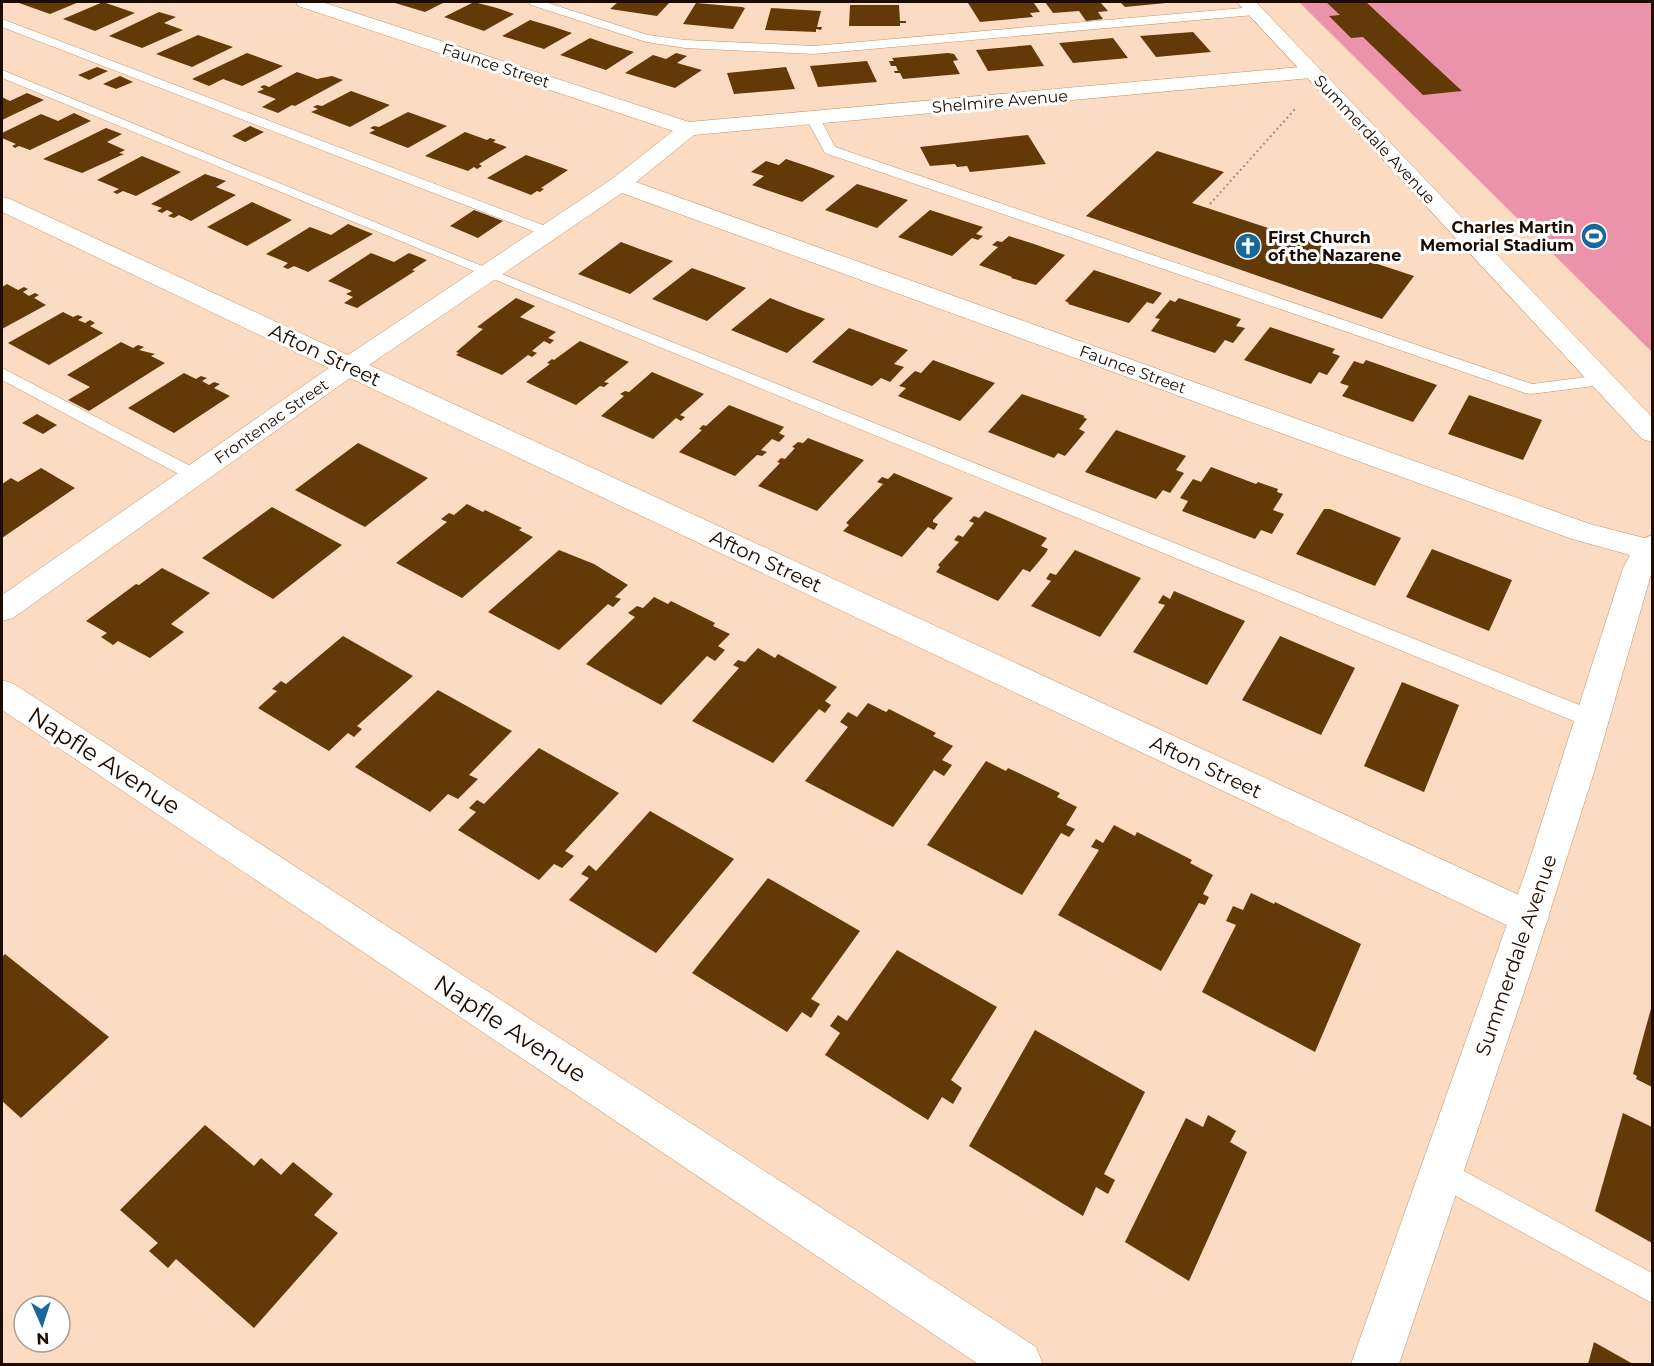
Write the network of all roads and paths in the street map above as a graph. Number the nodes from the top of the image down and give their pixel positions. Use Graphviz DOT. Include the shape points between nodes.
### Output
graph roads {
  1 [pos="304,2"];
  2 [pos="535,2"];
  3 [pos="1250,6"];
  4 [pos="2,23"];
  5 [pos="1311,72"];
  6 [pos="2,74"];
  7 [pos="1300,103"];
  8 [pos="813,118"];
  9 [pos="688,129"];
  10 [pos="620,184"];
  11 [pos="2,204"];
  12 [pos="1210,204"];
  13 [pos="548,232"];
  14 [pos="487,273"];
  15 [pos="349,366"];
  16 [pos="2,373"];
  17 [pos="1602,380"];
  18 [pos="1650,427"];
  19 [pos="194,475"];
  20 [pos="1650,548"];
  21 [pos="2,610"];
  22 [pos="2,693"];
  23 [pos="1594,720"];
  24 [pos="1530,918"];
  25 [pos="1442,1173"];
  26 [pos="1653,1289"];
  27 [pos="1018,1365"];
  28 [pos="1375,1365"];
  1 -- 9 [label="street, Faunce Street"];
  2 -- 3 [label="lane" via="646,38 685,44 814,50"];
  3 -- 5 [label="street, Summerdale Avenue"];
  4 -- 13 [label="lane"];
  5 -- 8 [label="street, Shelmire Avenue"];
  5 -- 17 [label="street, Summerdale Avenue"];
  6 -- 14 [label="lane"];
  7 -- 12 [label="path"];
  8 -- 9 [label="street, Shelmire Avenue"];
  8 -- 17 [label="lane" via="830,150 1532,389"];
  9 -- 10 [label="street, Frontenac Street"];
  10 -- 13 [label="street, Frontenac Street"];
  10 -- 20 [label="street, Faunce Street" via="1583,532"];
  11 -- 15 [label="street, Afton Street"];
  13 -- 14 [label="street, Frontenac Street"];
  14 -- 15 [label="street, Frontenac Street"];
  14 -- 23 [label="lane"];
  15 -- 19 [label="street, Frontenac Street"];
  15 -- 24 [label="street, Afton Street"];
  16 -- 19 [label="lane"];
  17 -- 18 [label="street, Summerdale Avenue"];
  19 -- 21 [label="street, Frontenac Street"];
  20 -- 23 [label="street, Summerdale Avenue" via="1638,568"];
  22 -- 27 [label="street, Napfle Avenue"];
  23 -- 24 [label="street, Summerdale Avenue"];
  24 -- 25 [label="street, Summerdale Avenue"];
  25 -- 26 [label="lane"];
  25 -- 28 [label="street, Summerdale Avenue"];
}
